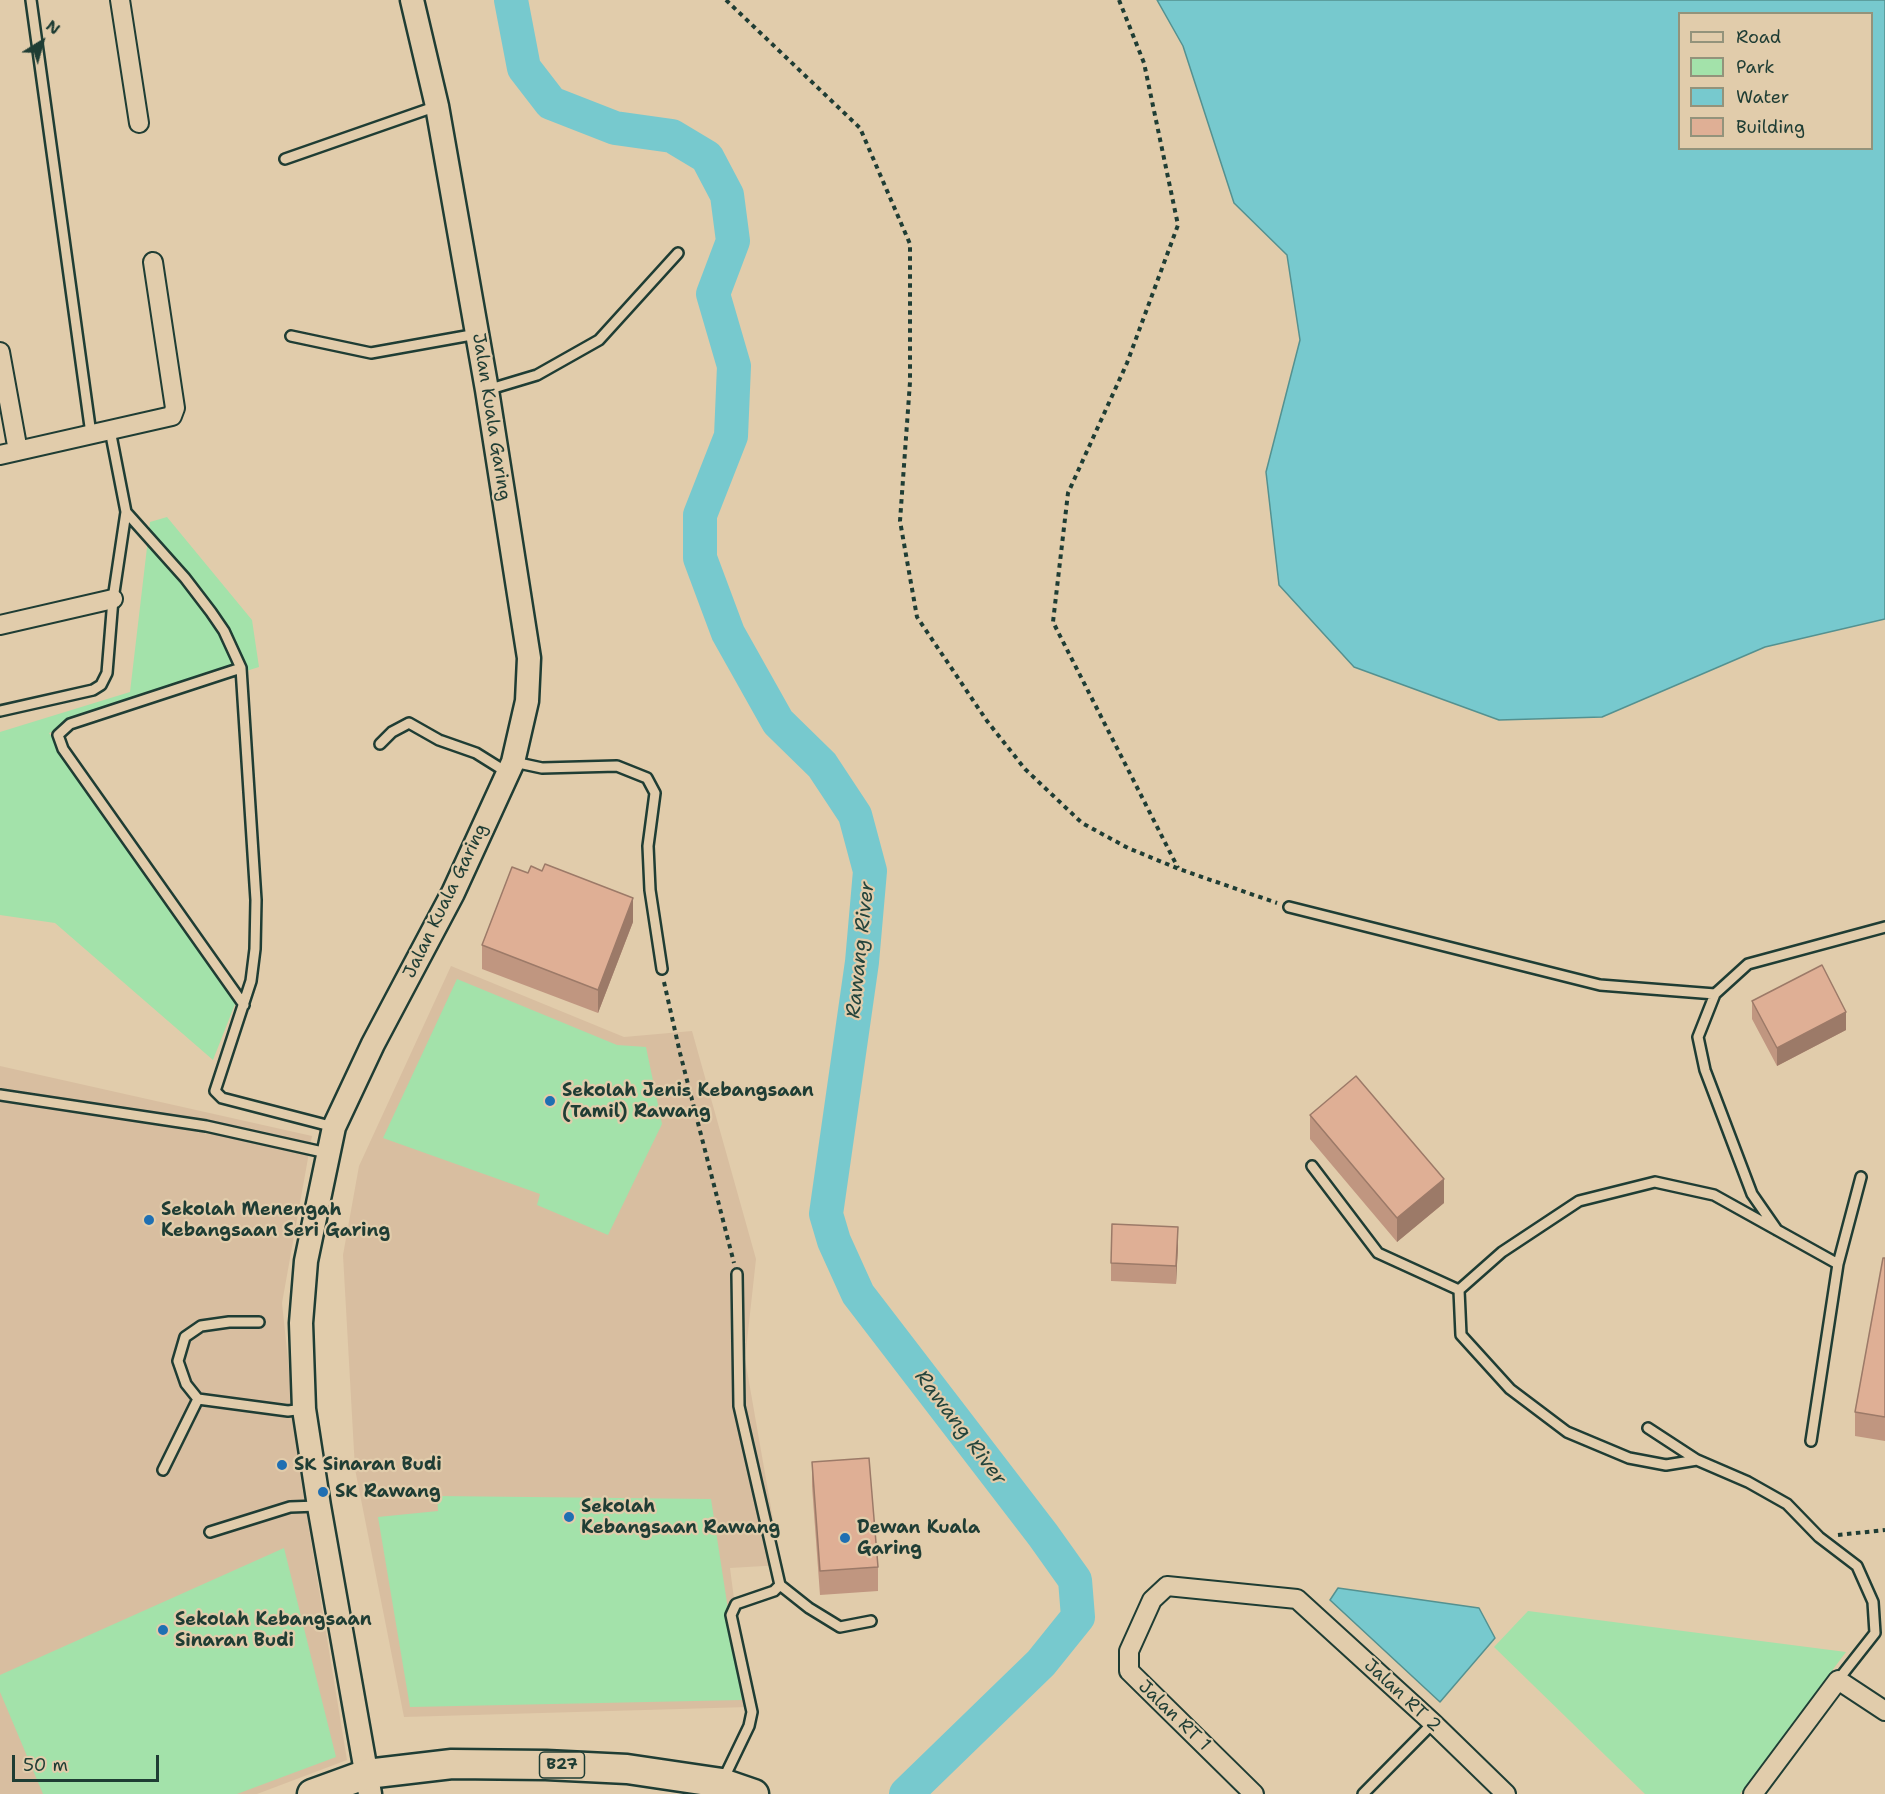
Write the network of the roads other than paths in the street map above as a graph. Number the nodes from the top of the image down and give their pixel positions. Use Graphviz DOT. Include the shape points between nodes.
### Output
graph roads {
  1 [pos="31,0"];
  2 [pos="120,0"];
  3 [pos="412,0"];
  4 [pos="437,106"];
  5 [pos="139,123"];
  6 [pos="285,159"];
  7 [pos="678,253"];
  8 [pos="153,262"];
  9 [pos="477,334"];
  10 [pos="291,336"];
  11 [pos="0,352"];
  12 [pos="487,390"];
  13 [pos="111,430"];
  14 [pos="91,434"];
  15 [pos="18,451"];
  16 [pos="0,455"];
  17 [pos="126,512"];
  18 [pos="113,598"];
  19 [pos="0,625"];
  20 [pos="241,668"];
  21 [pos="0,711"];
  22 [pos="380,744"];
  23 [pos="511,767"];
  24 [pos="1289,907"];
  25 [pos="1885,927"];
  26 [pos="662,969"];
  27 [pos="1715,994"];
  28 [pos="244,1005"];
  29 [pos="0,1095"];
  30 [pos="334,1127"];
  31 [pos="327,1153"];
  32 [pos="1312,1166"];
  33 [pos="1861,1177"];
  34 [pos="1777,1230"];
  35 [pos="1838,1264"];
  36 [pos="737,1274"];
  37 [pos="1459,1290"];
  38 [pos="259,1322"];
  39 [pos="198,1400"];
  40 [pos="304,1409"];
  41 [pos="1648,1428"];
  42 [pos="1811,1441"];
  43 [pos="1697,1460"];
  44 [pos="163,1470"];
  45 [pos="319,1506"];
  46 [pos="210,1532"];
  47 [pos="780,1586"];
  48 [pos="1297,1599"];
  49 [pos="871,1621"];
  50 [pos="1838,1680"];
  51 [pos="1885,1711"];
  52 [pos="1433,1723"];
  53 [pos="722,1783"];
  54 [pos="369,1784"];
  55 [pos="312,1794"];
  56 [pos="754,1794"];
  57 [pos="1254,1794"];
  58 [pos="1363,1794"];
  59 [pos="1506,1794"];
  60 [pos="1753,1794"];
  1 -- 14 [label="lane"];
  2 -- 5 [label="street"];
  3 -- 4 [label="street, Jalan Kuala Garing"];
  4 -- 6 [label="lane"];
  4 -- 9 [label="street, Jalan Kuala Garing"];
  7 -- 12 [label="lane" via="599,340 537,375"];
  8 -- 13 [label="street" via="175,408 172,416"];
  9 -- 10 [label="lane" via="371,353"];
  9 -- 12 [label="street, Jalan Kuala Garing"];
  11 -- 15 [label="street"];
  12 -- 23 [label="street, Jalan Kuala Garing" via="529,658 527,701"];
  13 -- 14 [label="street"];
  13 -- 17 [label="lane"];
  14 -- 15 [label="street"];
  15 -- 16 [label="street"];
  17 -- 18 [label="lane"];
  17 -- 20 [label="lane" via="211,612"];
  18 -- 19 [label="street"];
  18 -- 21 [label="lane" via="107,673 100,685 93,690"];
  20 -- 28 [label="lane" via="256,900 251,981"];
  20 -- 28 [label="lane" via="70,724 58,735 63,749"];
  22 -- 23 [label="lane" via="409,723 439,740"];
  23 -- 26 [label="lane" via="617,766 647,778 655,793 648,846"];
  23 -- 30 [label="street, Jalan Kuala Garing" via="453,893"];
  24 -- 27 [label="lane" via="1600,985"];
  25 -- 27 [label="lane" via="1749,964"];
  27 -- 34 [label="lane" via="1698,1037 1705,1071 1752,1194"];
  28 -- 30 [label="lane" via="216,1091 222,1098"];
  29 -- 31 [label="lane" via="206,1126"];
  30 -- 31 [label="street, Jalan Kuala Garing"];
  31 -- 40 [label="street, Jalan Kuala Garing" via="306,1261 301,1323"];
  32 -- 37 [label="lane" via="1378,1253"];
  33 -- 35 [label="lane"];
  34 -- 35 [label="lane"];
  34 -- 37 [label="lane" via="1714,1195 1655,1182 1579,1202 1502,1252"];
  35 -- 42 [label="lane"];
  36 -- 47 [label="lane" via="739,1406"];
  37 -- 43 [label="lane" via="1461,1335 1510,1389 1567,1432 1629,1458 1666,1465"];
  38 -- 39 [label="lane" via="201,1326 185,1337 178,1361 186,1384"];
  39 -- 40 [label="lane" via="288,1411"];
  39 -- 44 [label="lane"];
  40 -- 45 [label="street, Jalan Kuala Garing"];
  41 -- 43 [label="lane"];
  43 -- 50 [label="lane" via="1787,1504 1819,1537 1857,1566 1873,1602 1875,1633"];
  45 -- 46 [label="lane" via="290,1507"];
  45 -- 54 [label="street, Jalan Kuala Garing"];
  47 -- 49 [label="lane" via="840,1627"];
  47 -- 53 [label="lane" via="736,1604 731,1615 752,1712"];
  48 -- 52 [label="street, Jalan RT 2"];
  48 -- 57 [label="street, Jalan RT 1" via="1167,1586 1152,1600 1129,1651 1129,1671"];
  50 -- 51 [label="street"];
  50 -- 60 [label="street"];
  52 -- 58 [label="lane"];
  52 -- 59 [label="street, Jalan RT 2"];
  53 -- 54 [label="main road, B27" via="627,1769 452,1764"];
  53 -- 56 [label="main road, B27"];
  54 -- 55 [label="main road, B27"];
}
